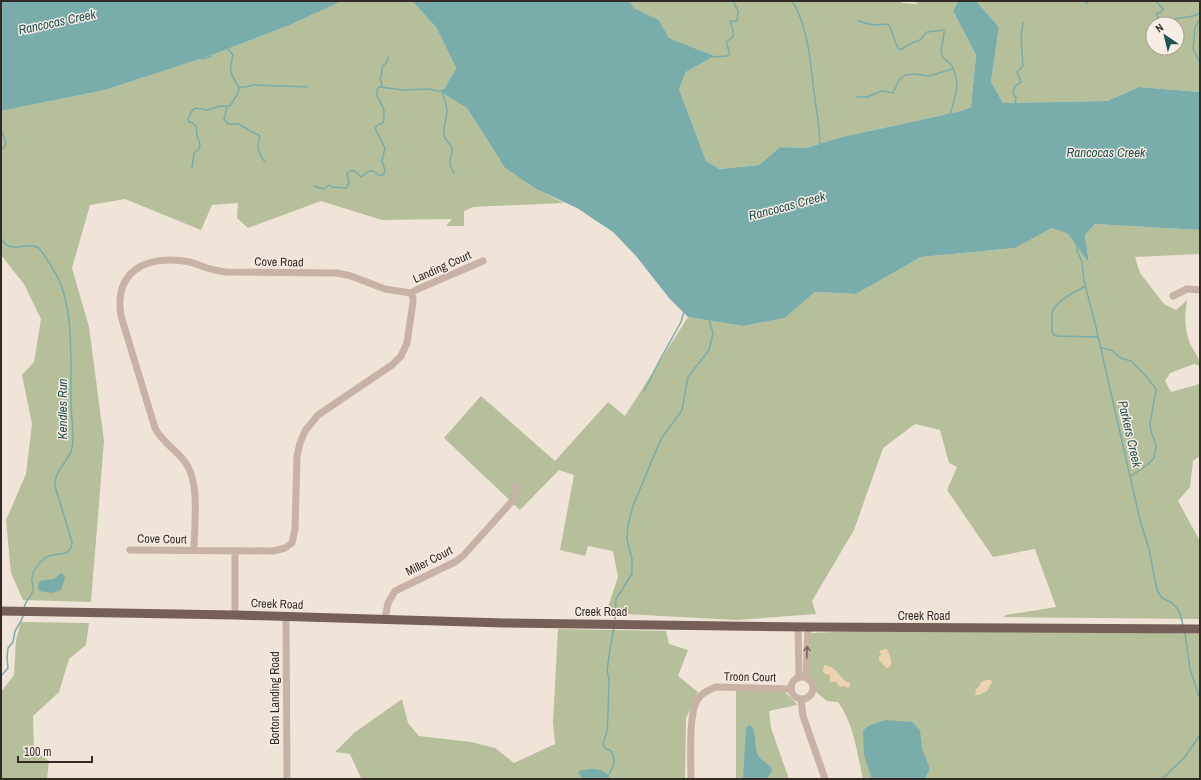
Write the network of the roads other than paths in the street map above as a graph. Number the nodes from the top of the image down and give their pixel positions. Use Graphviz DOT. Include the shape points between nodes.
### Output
graph roads {
  1 [pos="483,261"];
  2 [pos="1200,290"];
  3 [pos="411,293"];
  4 [pos="1174,296"];
  5 [pos="516,486"];
  6 [pos="130,550"];
  7 [pos="194,550"];
  8 [pos="236,551"];
  9 [pos="1,611"];
  10 [pos="235,615"];
  11 [pos="286,616"];
  12 [pos="385,619"];
  13 [pos="798,627"];
  14 [pos="808,627"];
  15 [pos="1200,629"];
  16 [pos="802,677"];
  17 [pos="790,689"];
  18 [pos="801,699"];
  19 [pos="287,779"];
  20 [pos="691,779"];
  21 [pos="824,779"];
  1 -- 3 [label="street, Landing Court"];
  2 -- 4 [label="street" via="1187,290"];
  3 -- 7 [label="street, Cove Road" via="385,290 351,276 337,274 226,272 184,261 149,263 129,275 120,297 122,316 155,428 163,441 187,464 193,478"];
  3 -- 8 [label="street" via="413,298 407,343 401,356 392,365 318,414 305,431 297,456 295,529 292,543 273,552"];
  5 -- 12 [label="street, Miller Court" via="514,499 463,556 395,591 388,603"];
  6 -- 7 [label="street, Cove Court"];
  7 -- 8 [label="street"];
  8 -- 10 [label="street"];
  9 -- 10 [label="main road, Creek Road"];
  10 -- 11 [label="main road, Creek Road"];
  11 -- 12 [label="main road, Creek Road"];
  11 -- 19 [label="street, Borton Landing Road"];
  12 -- 13 [label="main road, Creek Road"];
  13 -- 14 [label="main road, Creek Road"];
  13 -- 16 [label="street"];
  14 -- 15 [label="main road, Creek Road"];
  16 -- 14 [label="street, one-way"];
  16 -- 17 [label="street" via="792,682"];
  16 -- 18 [label="street" via="812,683 813,690 809,697"];
  17 -- 18 [label="street" via="793,695"];
  17 -- 20 [label="street, Troon Court" via="716,688 702,694 692,714"];
  18 -- 21 [label="street" via="802,716"];
}
